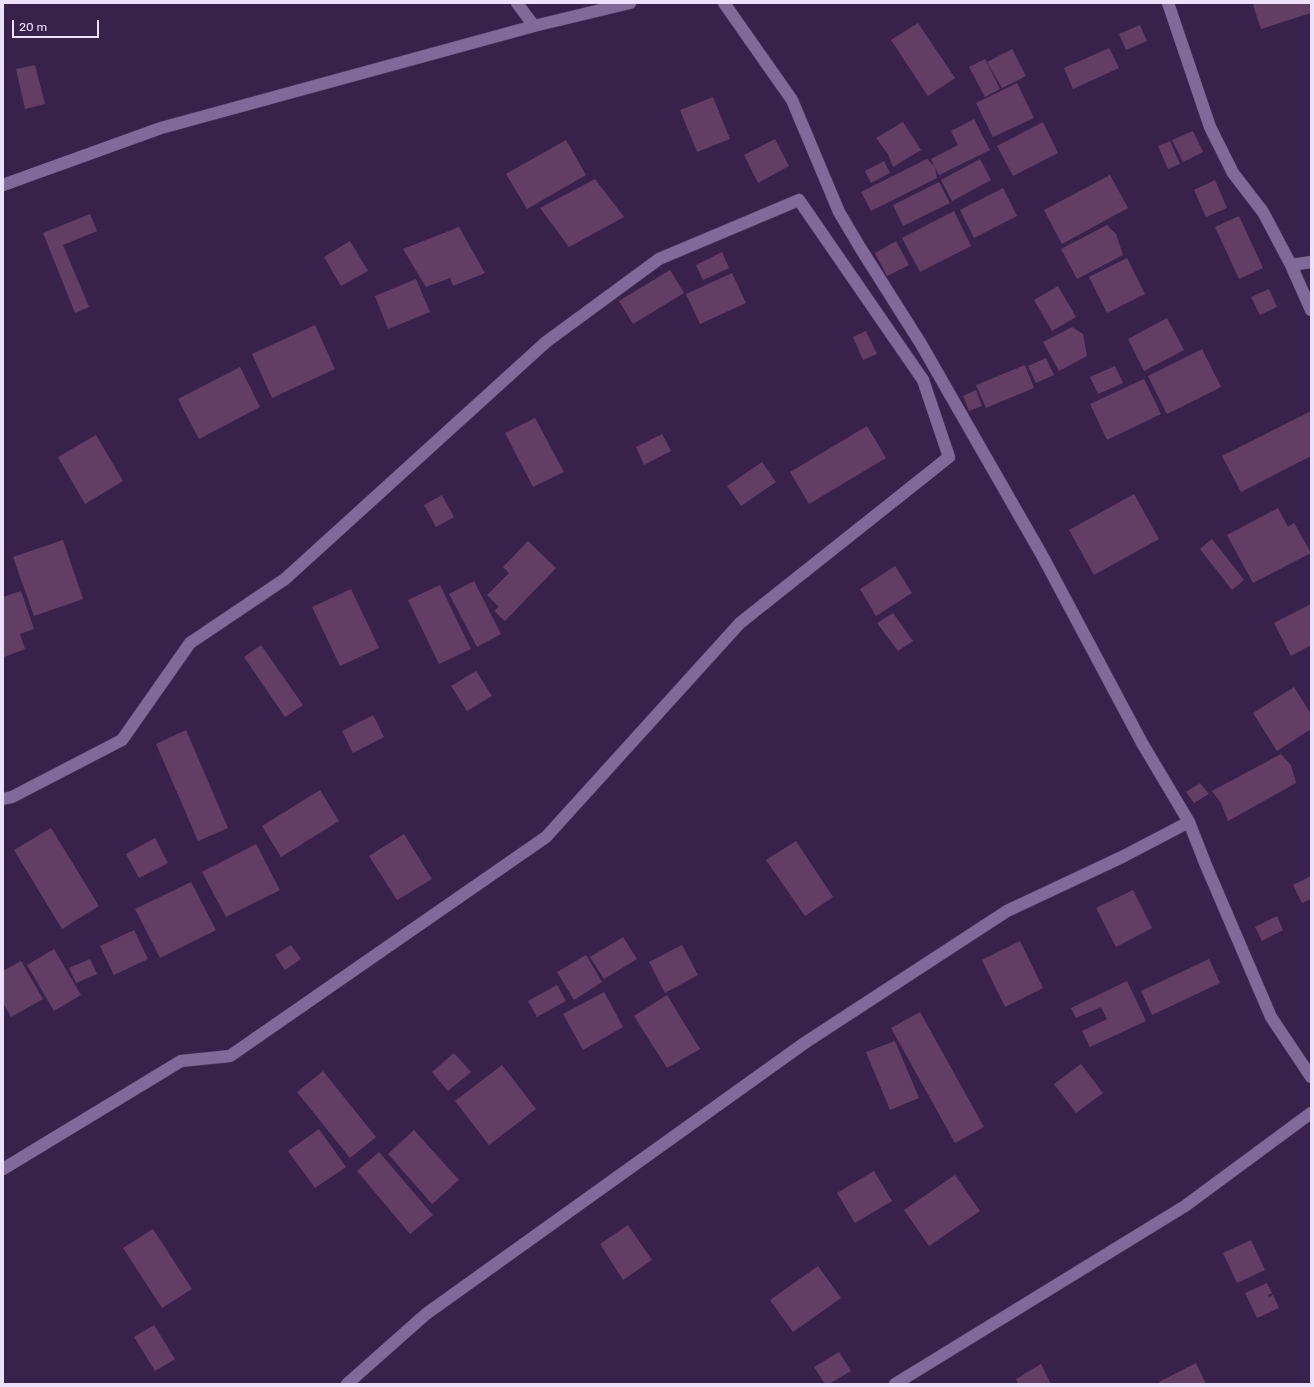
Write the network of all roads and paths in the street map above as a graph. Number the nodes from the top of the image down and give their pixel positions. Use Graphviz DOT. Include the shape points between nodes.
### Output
graph roads {
  1 [pos="517,3"];
  2 [pos="630,3"];
  3 [pos="724,3"];
  4 [pos="1168,3"];
  5 [pos="534,26"];
  6 [pos="3,185"];
  7 [pos="1311,262"];
  8 [pos="1291,265"];
  9 [pos="1311,310"];
  10 [pos="3,799"];
  11 [pos="1189,822"];
  12 [pos="1311,1076"];
  13 [pos="1311,1113"];
  14 [pos="3,1169"];
  15 [pos="347,1384"];
  16 [pos="895,1384"];
  1 -- 5 [label="street"];
  2 -- 5 [label="street"];
  3 -- 11 [label="street" via="792,100 839,212 921,344 1039,550 1142,743"];
  4 -- 8 [label="street" via="1210,127 1232,173 1263,212"];
  5 -- 6 [label="street" via="161,128"];
  7 -- 8 [label="street"];
  8 -- 9 [label="street"];
  10 -- 14 [label="street" via="12,797 122,740 190,643 285,579 546,342 659,259 799,200 922,380 950,457 740,623 546,837 230,1056 181,1061"];
  11 -- 12 [label="street" via="1271,1017"];
  11 -- 15 [label="street" via="1122,857 1007,911 806,1042 426,1314"];
  13 -- 16 [label="street" via="1185,1206"];
}
